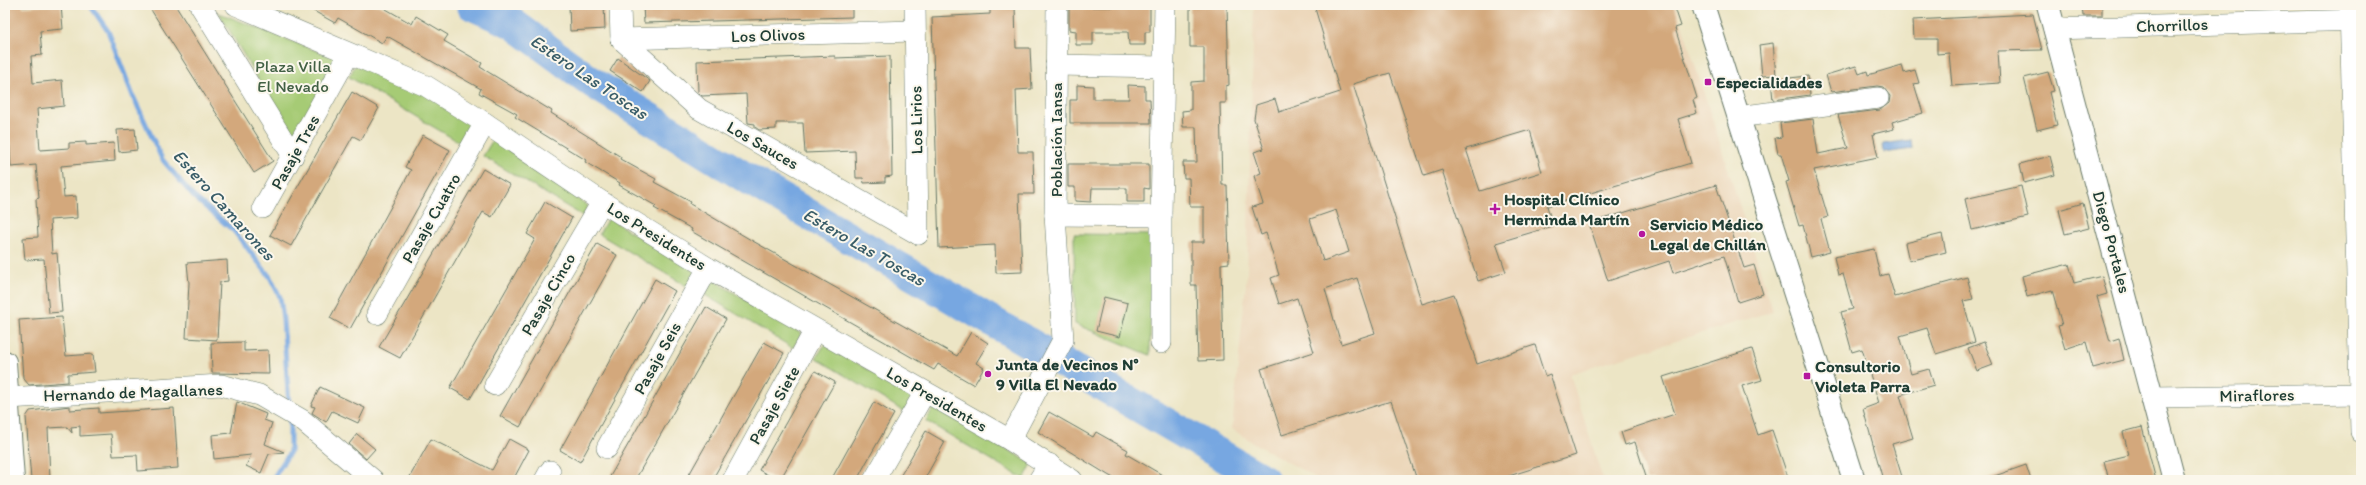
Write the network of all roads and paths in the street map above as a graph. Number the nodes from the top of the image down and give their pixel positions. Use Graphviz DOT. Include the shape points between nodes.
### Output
graph roads {
  1 [pos="200,5"];
  2 [pos="236,5"];
  3 [pos="620,5"];
  4 [pos="915,5"];
  5 [pos="1057,5"];
  6 [pos="1165,5"];
  7 [pos="1703,5"];
  8 [pos="2048,5"];
  9 [pos="2354,15"];
  10 [pos="2054,29"];
  11 [pos="915,31"];
  12 [pos="621,39"];
  13 [pos="349,54"];
  14 [pos="1056,65"];
  15 [pos="1164,67"];
  16 [pos="1878,98"];
  17 [pos="1738,117"];
  18 [pos="485,122"];
  19 [pos="293,156"];
  20 [pos="602,202"];
  21 [pos="263,208"];
  22 [pos="1055,216"];
  23 [pos="1160,216"];
  24 [pos="918,234"];
  25 [pos="708,268"];
  26 [pos="376,314"];
  27 [pos="815,330"];
  28 [pos="1161,343"];
  29 [pos="5,362"];
  30 [pos="495,385"];
  31 [pos="925,392"];
  32 [pos="7,394"];
  33 [pos="2360,394"];
  34 [pos="2153,397"];
  35 [pos="2361,432"];
  36 [pos="1010,440"];
  37 [pos="607,448"];
  38 [pos="1044,472"];
  39 [pos="13,480"];
  40 [pos="373,480"];
  41 [pos="733,480"];
  42 [pos="874,480"];
  43 [pos="1072,480"];
  44 [pos="1854,480"];
  45 [pos="2174,480"];
  1 -- 19 [label="street"];
  2 -- 13 [label="street, Los Presidentes"];
  3 -- 12 [label="street"];
  4 -- 11 [label="street, Los Lirios"];
  5 -- 14 [label="street, Población Iansa"];
  6 -- 15 [label="street"];
  7 -- 17 [label="main road"];
  8 -- 10 [label="main road, Diego Portales"];
  9 -- 10 [label="street, Chorrillos"];
  9 -- 33 [label="street"];
  10 -- 34 [label="main road, Diego Portales"];
  11 -- 12 [label="street, Los Olivos"];
  11 -- 24 [label="street, Los Lirios"];
  12 -- 24 [label="street, Los Sauces" via="699,109"];
  13 -- 18 [label="street, Los Presidentes" via="426,86"];
  13 -- 19 [label="street, Pasaje Tres"];
  14 -- 15 [label="street, Población Iansa"];
  14 -- 22 [label="street, Población Iansa"];
  15 -- 23 [label="street"];
  16 -- 17 [label="street"];
  17 -- 44 [label="main road"];
  18 -- 20 [label="street, Los Presidentes"];
  18 -- 26 [label="street, Pasaje Cuatro"];
  19 -- 21 [label="street, Pasaje Tres"];
  20 -- 25 [label="street, Los Presidentes"];
  20 -- 30 [label="street, Pasaje Cinco"];
  22 -- 23 [label="street, Población Iansa"];
  22 -- 36 [label="street, Población Iansa" via="1055,355"];
  23 -- 28 [label="street"];
  25 -- 27 [label="street, Los Presidentes"];
  25 -- 37 [label="street, Pasaje Seis"];
  27 -- 31 [label="street, Los Presidentes"];
  27 -- 41 [label="street, Pasaje Siete"];
  29 -- 32 [label="main road"];
  31 -- 36 [label="street, Los Presidentes"];
  31 -- 42 [label="street"];
  32 -- 39 [label="main road"];
  32 -- 40 [label="street, Hernando de Magallanes" via="220,385 258,395 302,420"];
  33 -- 34 [label="street, Miraflores"];
  33 -- 35 [label="street"];
  34 -- 45 [label="main road, Diego Portales"];
  36 -- 38 [label="street, Los Presidentes"];
  38 -- 43 [label="street, Los Presidentes"];
}
